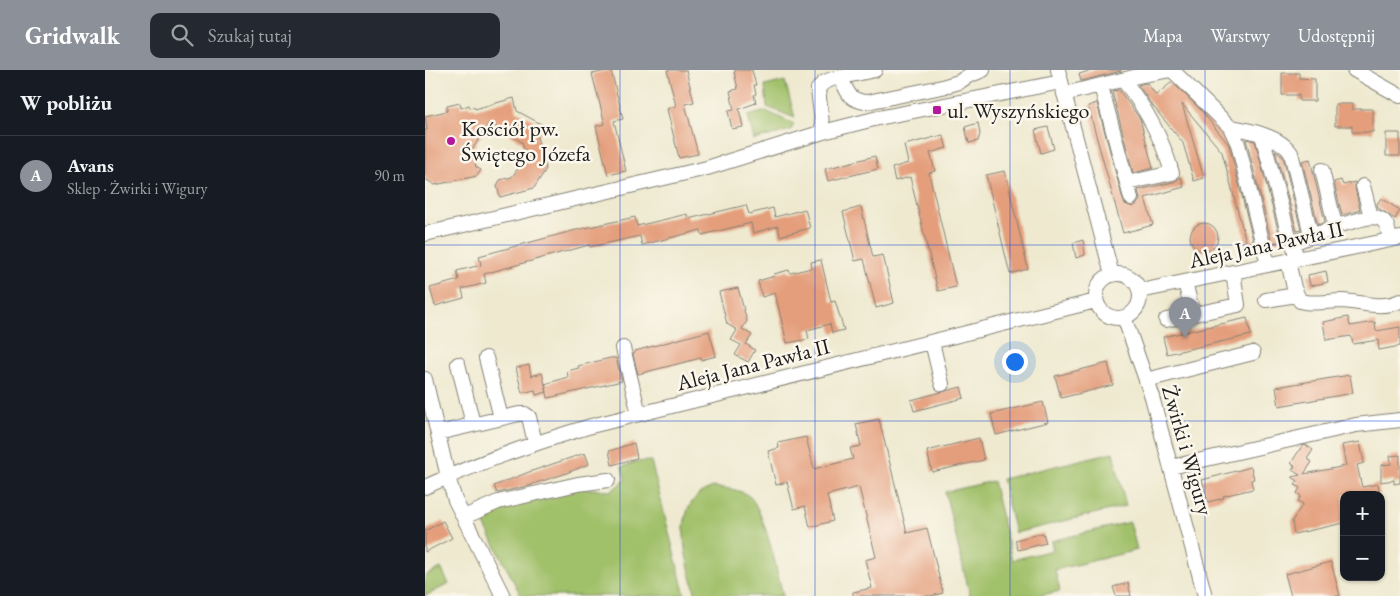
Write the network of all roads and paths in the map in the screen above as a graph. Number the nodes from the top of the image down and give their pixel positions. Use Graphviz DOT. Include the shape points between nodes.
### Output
graph roads {
  1 [pos="875,70"];
  2 [pos="983,70"];
  3 [pos="1171,70"];
  4 [pos="1354,70"];
  5 [pos="841,77"];
  6 [pos="1123,80"];
  7 [pos="1061,82"];
  8 [pos="1101,86"];
  9 [pos="1400,96"];
  10 [pos="1230,127"];
  11 [pos="823,132"];
  12 [pos="1262,135"];
  13 [pos="1321,170"];
  14 [pos="1127,184"];
  15 [pos="1363,186"];
  16 [pos="1131,198"];
  17 [pos="1371,218"];
  18 [pos="1335,225"];
  19 [pos="425,234"];
  20 [pos="1308,237"];
  21 [pos="1395,239"];
  22 [pos="1293,243"];
  23 [pos="1292,260"];
  24 [pos="1268,265"];
  25 [pos="1233,272"];
  26 [pos="1112,275"];
  27 [pos="1185,282"];
  28 [pos="1140,291"];
  29 [pos="1296,295"];
  30 [pos="1266,300"];
  31 [pos="1097,301"];
  32 [pos="1400,302"];
  33 [pos="1193,314"];
  34 [pos="1124,317"];
  35 [pos="1166,320"];
  36 [pos="932,342"];
  37 [pos="623,348"];
  38 [pos="1253,353"];
  39 [pos="486,358"];
  40 [pos="458,364"];
  41 [pos="425,379"];
  42 [pos="1146,380"];
  43 [pos="942,384"];
  44 [pos="639,414"];
  45 [pos="501,418"];
  46 [pos="1400,420"];
  47 [pos="473,424"];
  48 [pos="438,433"];
  49 [pos="535,443"];
  50 [pos="1171,467"];
  51 [pos="448,477"];
  52 [pos="608,480"];
  53 [pos="425,487"];
  54 [pos="464,517"];
  55 [pos="503,596"];
  56 [pos="1205,596"];
  1 -- 5 [label="street"];
  2 -- 5 [label="street" via="942,87 867,102 851,98"];
  3 -- 6 [label="street"];
  3 -- 10 [label="street"];
  4 -- 9 [label="street"];
  5 -- 11 [label="street" via="823,83 818,89"];
  6 -- 8 [label="street"];
  6 -- 14 [label="street" via="1154,124 1172,173"];
  7 -- 8 [label="street"];
  7 -- 11 [label="street" via="906,111"];
  7 -- 26 [label="street"];
  8 -- 14 [label="street"];
  10 -- 12 [label="street"];
  10 -- 24 [label="street" via="1238,144"];
  11 -- 19 [label="street" via="707,168"];
  12 -- 20 [label="street" via="1291,153"];
  12 -- 22 [label="street"];
  13 -- 18 [label="street"];
  14 -- 16 [label="street"];
  15 -- 17 [label="street"];
  17 -- 18 [label="street"];
  17 -- 21 [label="street" via="1381,219"];
  18 -- 20 [label="street"];
  20 -- 22 [label="street"];
  21 -- 23 [label="street, Aleja Jana Pawła II"];
  22 -- 23 [label="street"];
  23 -- 24 [label="street, Aleja Jana Pawła II"];
  23 -- 29 [label="street"];
  24 -- 25 [label="street, Aleja Jana Pawła II"];
  25 -- 27 [label="street, Aleja Jana Pawła II"];
  25 -- 33 [label="street" via="1238,305"];
  26 -- 28 [label="street" via="1133,279"];
  26 -- 31 [label="street" via="1101,282"];
  27 -- 28 [label="street, Aleja Jana Pawła II"];
  27 -- 33 [label="street"];
  28 -- 34 [label="street" via="1137,307"];
  29 -- 30 [label="street"];
  29 -- 32 [label="street" via="1300,302 1311,304 1344,302 1385,306"];
  31 -- 34 [label="street" via="1104,313"];
  31 -- 36 [label="street, Aleja Jana Pawła II"];
  33 -- 35 [label="street"];
  34 -- 42 [label="street, Żwirki i Wigury"];
  36 -- 43 [label="street"];
  36 -- 44 [label="street, Aleja Jana Pawła II"];
  37 -- 44 [label="street"];
  38 -- 42 [label="street"];
  39 -- 45 [label="street"];
  40 -- 47 [label="street"];
  41 -- 48 [label="street"];
  42 -- 50 [label="street, Żwirki i Wigury"];
  44 -- 49 [label="street, Aleja Jana Pawła II"];
  45 -- 47 [label="street"];
  45 -- 49 [label="street" via="519,414 529,416"];
  46 -- 50 [label="street" via="1356,425"];
  47 -- 48 [label="street"];
  48 -- 51 [label="street"];
  49 -- 51 [label="street, Aleja Jana Pawła II"];
  50 -- 56 [label="street, Żwirki i Wigury"];
  51 -- 53 [label="street, Aleja Jana Pawła II"];
  51 -- 54 [label="street"];
  52 -- 54 [label="street" via="498,502"];
  54 -- 55 [label="street"];
}
